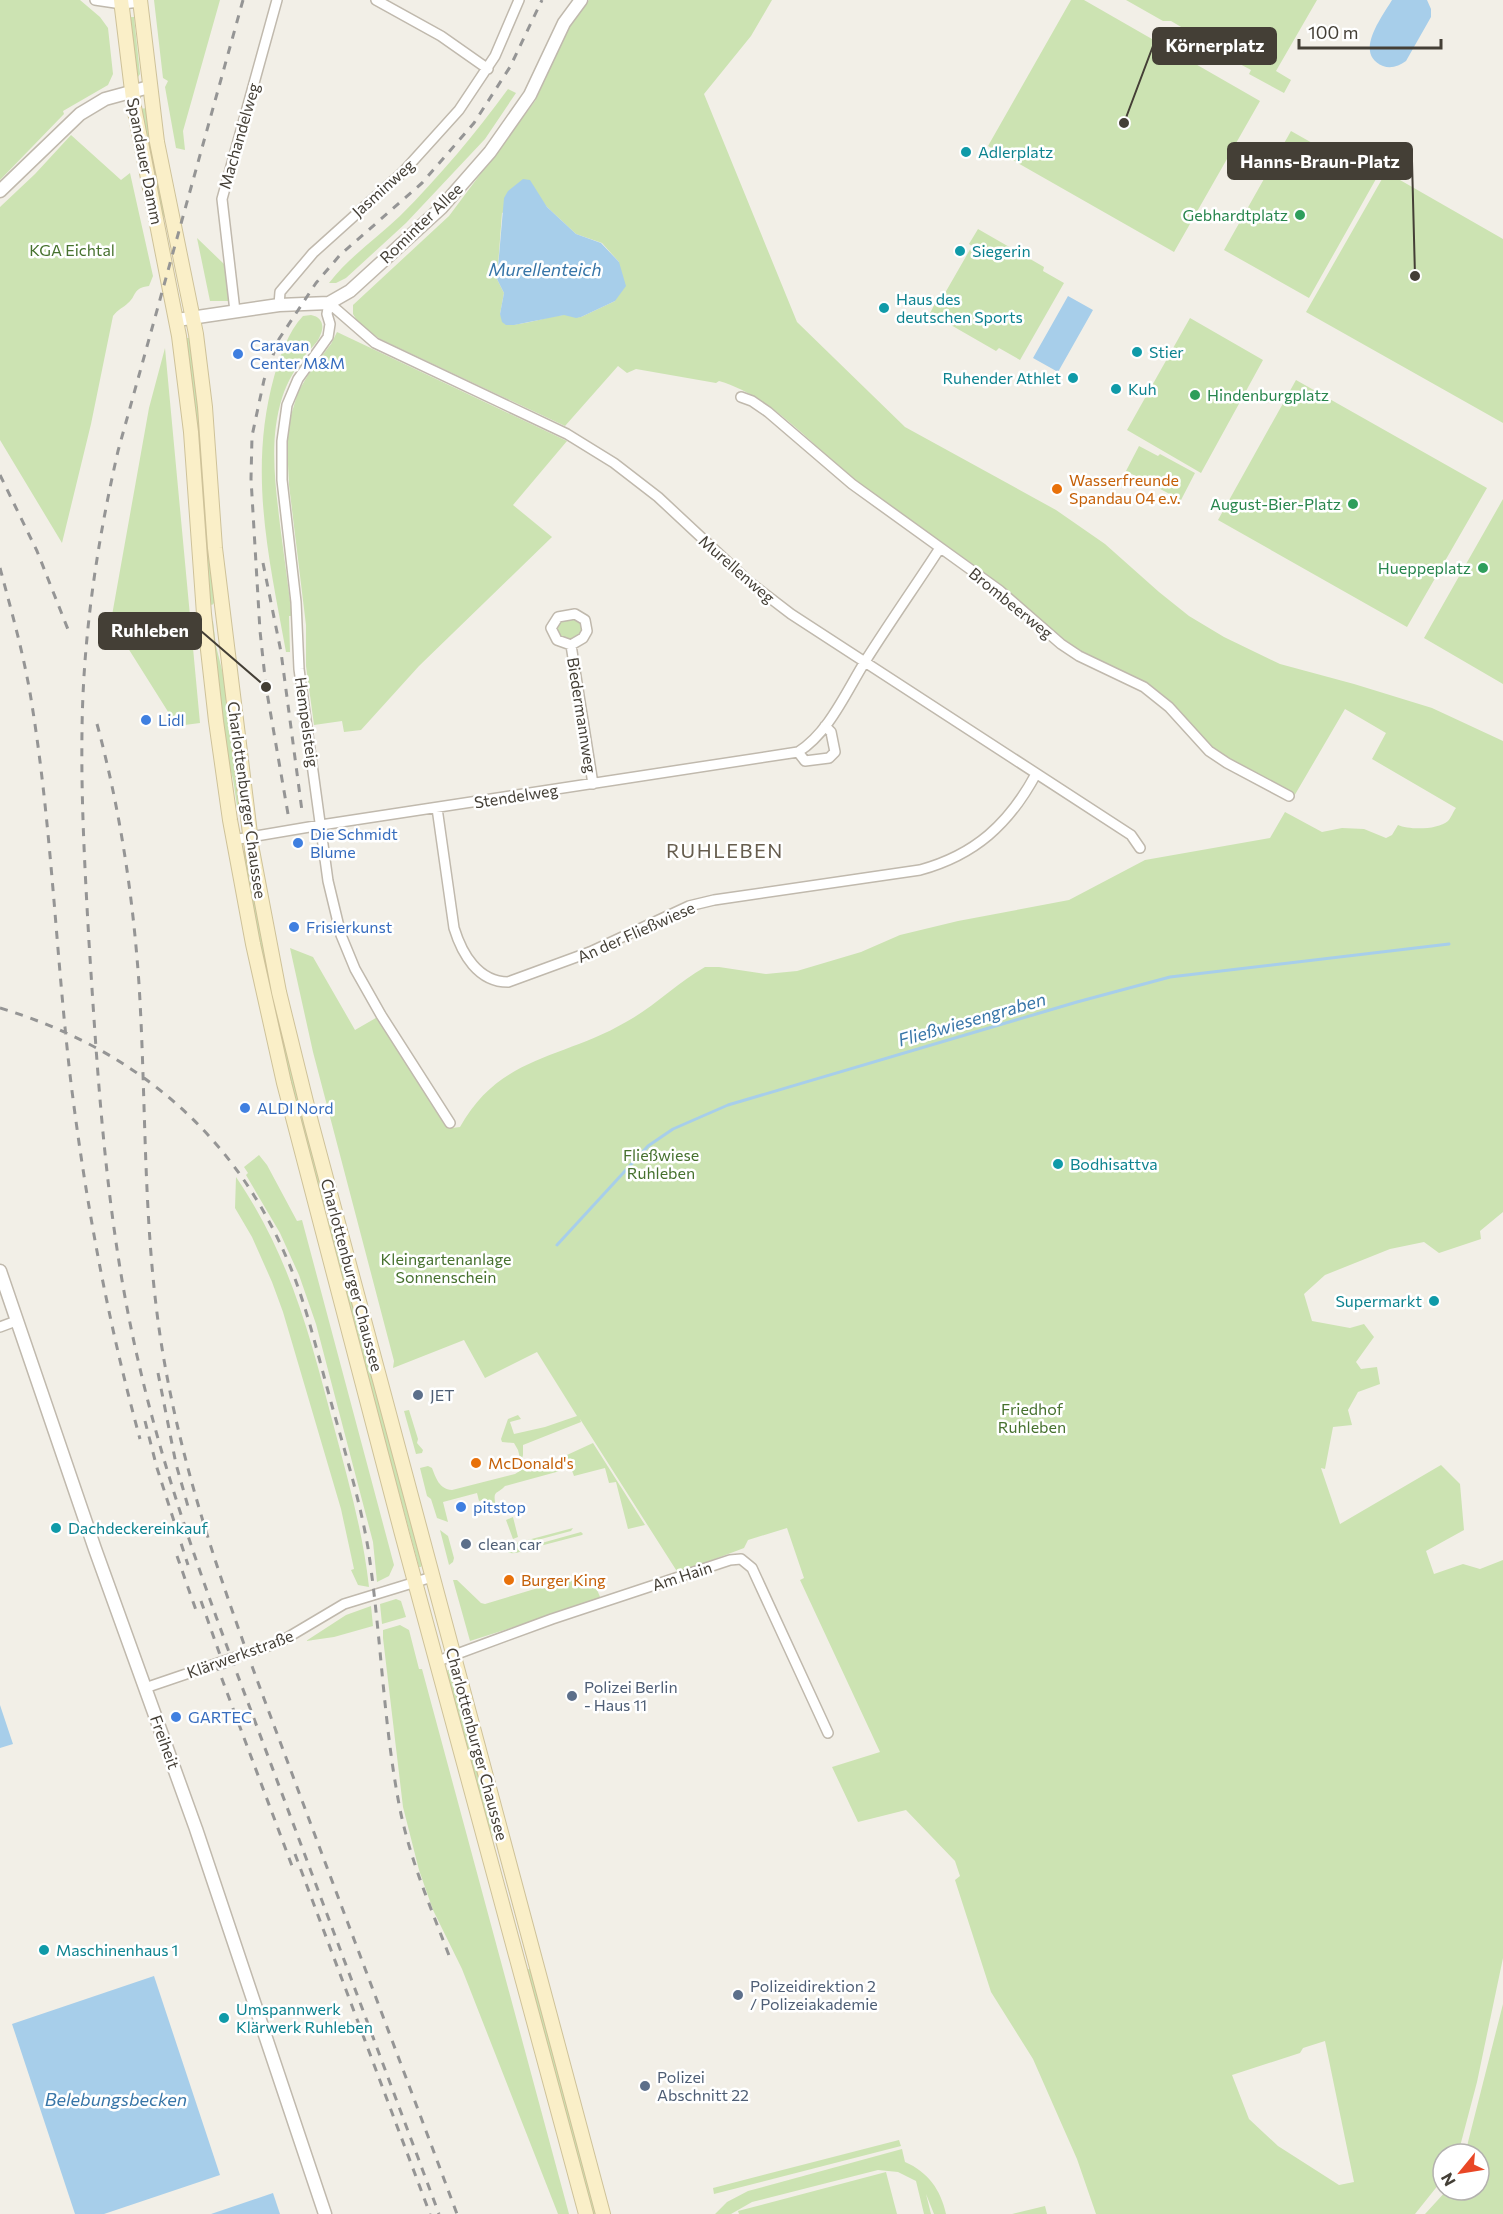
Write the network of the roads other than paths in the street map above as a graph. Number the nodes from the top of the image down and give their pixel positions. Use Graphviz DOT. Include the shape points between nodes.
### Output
graph roads {
  1 [pos="95,0"];
  2 [pos="277,0"];
  3 [pos="376,0"];
  4 [pos="519,0"];
  5 [pos="581,0"];
  6 [pos="140,1"];
  7 [pos="122,2"];
  8 [pos="488,69"];
  9 [pos="149,87"];
  10 [pos="131,91"];
  11 [pos="0,190"];
  12 [pos="329,303"];
  13 [pos="279,305"];
  14 [pos="235,311"];
  15 [pos="194,317"];
  16 [pos="177,320"];
  17 [pos="741,397"];
  18 [pos="940,548"];
  19 [pos="571,645"];
  20 [pos="865,662"];
  21 [pos="825,726"];
  22 [pos="798,752"];
  23 [pos="1036,774"];
  24 [pos="593,784"];
  25 [pos="1289,796"];
  26 [pos="437,808"];
  27 [pos="321,825"];
  28 [pos="251,836"];
  29 [pos="233,840"];
  30 [pos="1140,848"];
  31 [pos="450,1123"];
  32 [pos="0,1271"];
  33 [pos="16,1321"];
  34 [pos="0,1327"];
  35 [pos="432,1576"];
  36 [pos="415,1582"];
  37 [pos="453,1655"];
  38 [pos="438,1661"];
  39 [pos="145,1688"];
  40 [pos="828,1733"];
  41 [pos="325,2214"];
  42 [pos="586,2214"];
  43 [pos="603,2214"];
  1 -- 7 [label="street"];
  2 -- 14 [label="street, Machandelweg" via="222,199"];
  3 -- 8 [label="street" via="441,36"];
  4 -- 8 [label="street, Jasminweg"];
  5 -- 12 [label="street, Rominter Allee" via="564,23 530,95 490,152 441,208 350,291"];
  6 -- 7 [label="street"];
  6 -- 9 [label="main road, Spandauer Damm"];
  7 -- 10 [label="main road, Spandauer Damm"];
  8 -- 13 [label="street, Jasminweg" via="421,154 313,253 280,292"];
  9 -- 10 [label="street"];
  9 -- 15 [label="main road, Spandauer Damm"];
  10 -- 11 [label="street" via="105,99 80,114"];
  10 -- 16 [label="main road, Spandauer Damm"];
  12 -- 13 [label="street, Rominter Allee"];
  12 -- 20 [label="street, Murellenweg" via="375,343 567,434 614,463 658,497 772,600"];
  12 -- 27 [label="street, Hempelsteig" via="328,337 298,379 286,405 282,441 299,669"];
  13 -- 14 [label="street, Rominter Allee"];
  14 -- 15 [label="street, Rominter Allee"];
  15 -- 16 [label="street, Rominter Allee"];
  15 -- 28 [label="main road, Charlottenburger Chaussee" via="220,591"];
  16 -- 29 [label="main road, Charlottenburger Chaussee" via="191,432 210,668"];
  17 -- 18 [label="street, Brombeerweg" via="768,412 852,484"];
  18 -- 20 [label="street"];
  18 -- 25 [label="street, Brombeerweg" via="999,590 1061,644 1157,696 1209,751"];
  19 -- 24 [label="street, Biedermannweg"];
  20 -- 21 [label="street"];
  20 -- 23 [label="street, Murellenweg"];
  21 -- 22 [label="street"];
  21 -- 22 [label="street, Stendelweg" via="831,732 835,752 829,758 805,761"];
  22 -- 24 [label="street, Stendelweg"];
  23 -- 26 [label="street, An der Fließwiese" via="997,828 972,848 938,865 688,906 582,956 508,982 479,972 460,947"];
  23 -- 30 [label="street, Murellenweg" via="1131,835"];
  24 -- 26 [label="street, Stendelweg"];
  26 -- 27 [label="street, Stendelweg"];
  27 -- 28 [label="street, Stendelweg"];
  27 -- 31 [label="street, Hempelsteig" via="335,912 355,969"];
  28 -- 29 [label="street, Stendelweg"];
  28 -- 35 [label="main road, Charlottenburger Chaussee" via="299,1077"];
  29 -- 36 [label="main road, Charlottenburger Chaussee" via="273,1037"];
  32 -- 33 [label="street, Freiheit"];
  33 -- 34 [label="street"];
  33 -- 39 [label="street, Freiheit"];
  35 -- 36 [label="street, Klärwerkstraße"];
  35 -- 37 [label="main road, Charlottenburger Chaussee"];
  36 -- 38 [label="main road, Charlottenburger Chaussee"];
  36 -- 39 [label="street, Klärwerkstraße" via="344,1604 280,1642"];
  37 -- 38 [label="street, Am Hain"];
  37 -- 40 [label="street, Am Hain" via="741,1559 752,1568"];
  37 -- 43 [label="main road, Charlottenburger Chaussee"];
  38 -- 42 [label="main road, Charlottenburger Chaussee"];
  39 -- 41 [label="street, Freiheit"];
}
